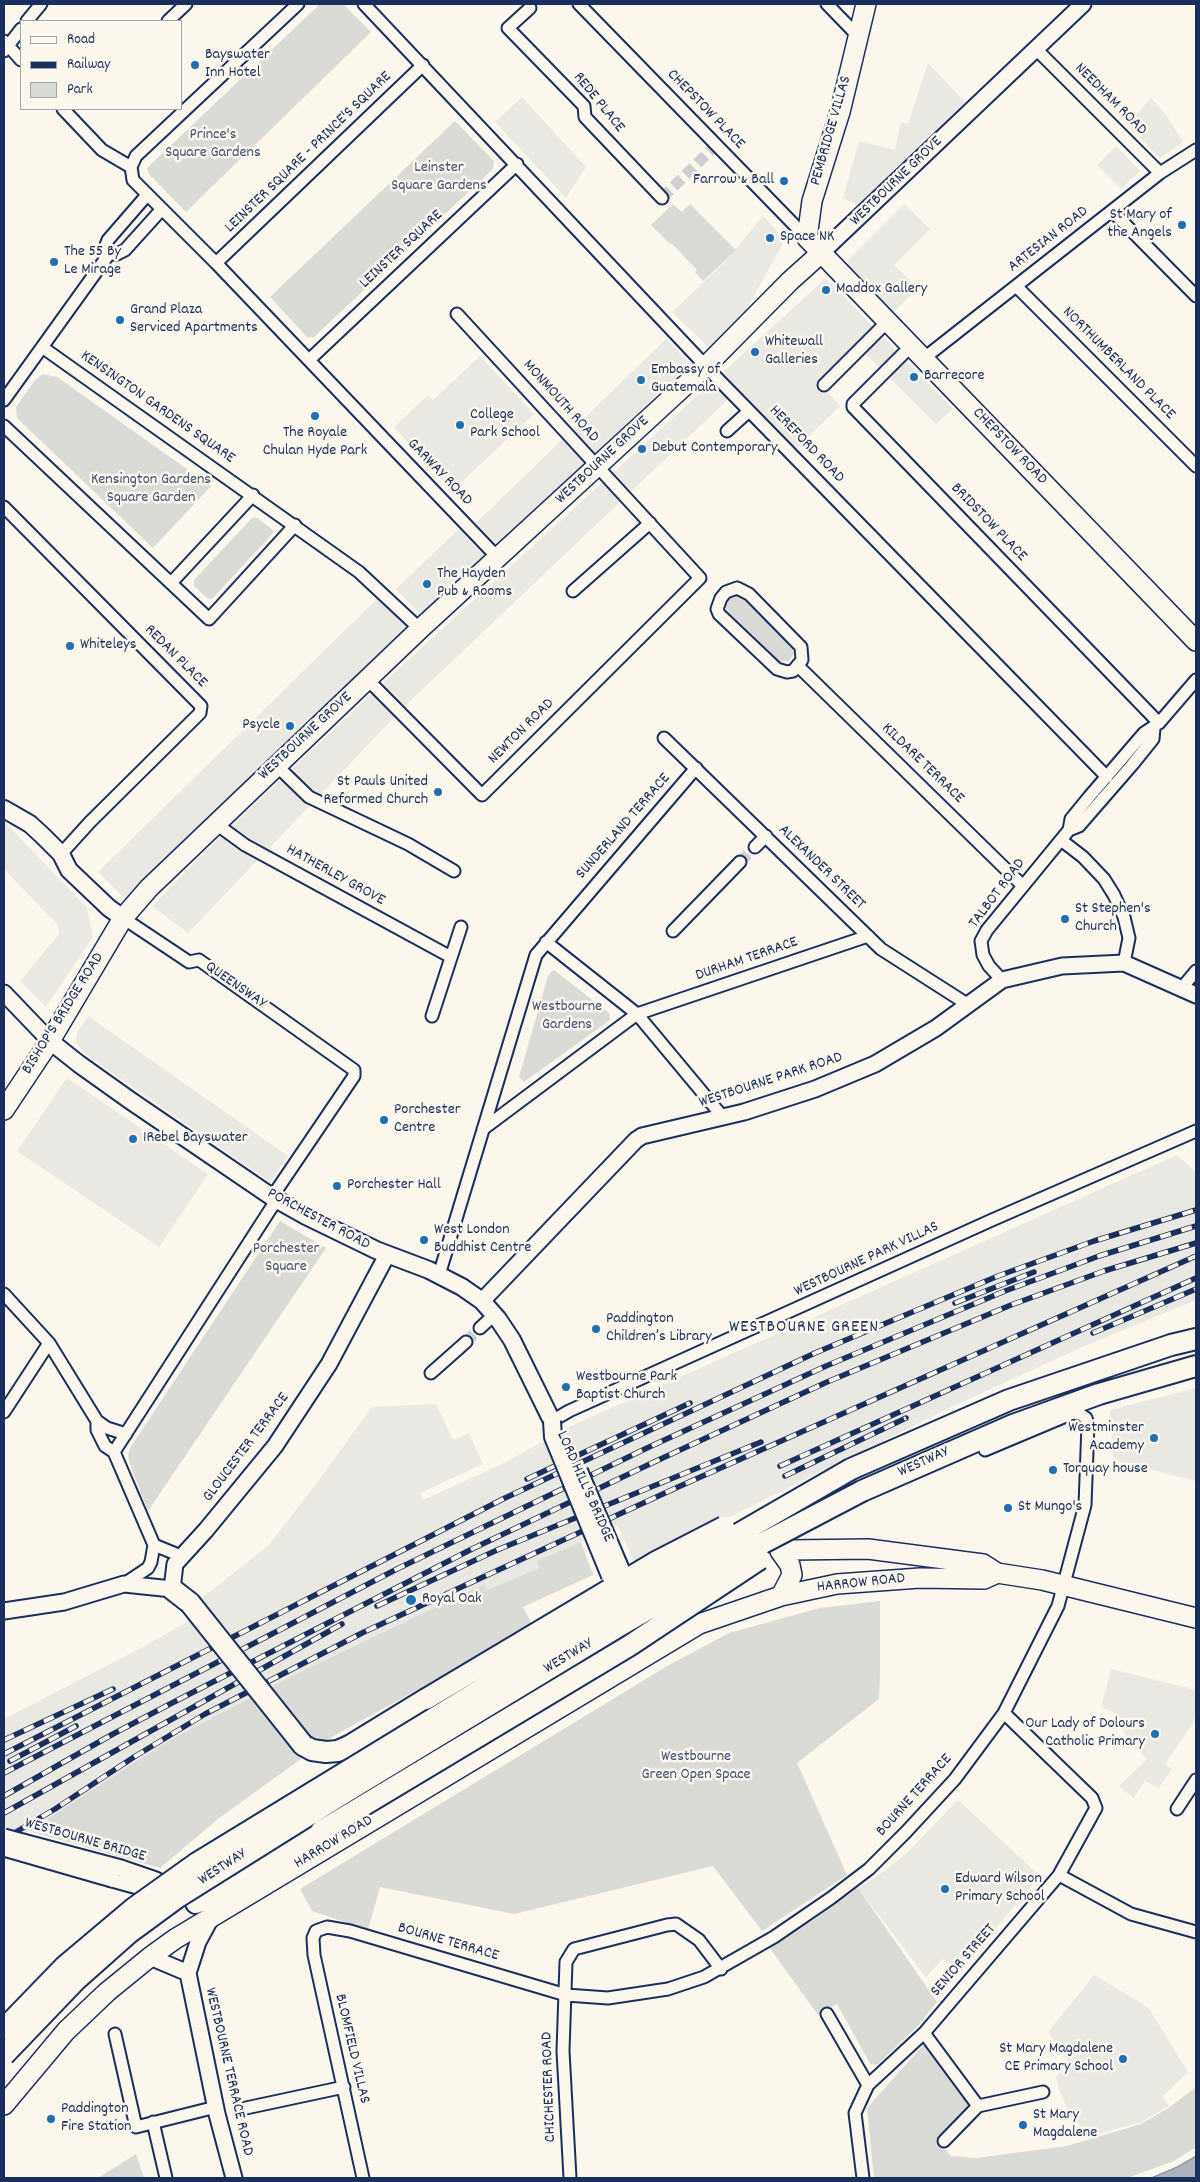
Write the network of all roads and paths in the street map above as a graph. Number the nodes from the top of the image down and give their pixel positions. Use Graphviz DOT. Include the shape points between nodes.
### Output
graph roads {
  1 [pos="41,4"];
  2 [pos="186,4"];
  3 [pos="298,4"];
  4 [pos="364,4"];
  5 [pos="580,4"];
  6 [pos="827,4"];
  7 [pos="866,4"];
  8 [pos="1083,4"];
  9 [pos="530,8"];
  10 [pos="29,20"];
  11 [pos="169,20"];
  12 [pos="20,30"];
  13 [pos="857,35"];
  14 [pos="5,46"];
  15 [pos="1036,49"];
  16 [pos="20,59"];
  17 [pos="424,66"];
  18 [pos="64,110"];
  19 [pos="1196,150"];
  20 [pos="516,164"];
  21 [pos="131,167"];
  22 [pos="1160,173"];
  23 [pos="147,195"];
  24 [pos="662,198"];
  25 [pos="162,209"];
  26 [pos="1112,211"];
  27 [pos="807,238"];
  28 [pos="109,254"];
  29 [pos="820,254"];
  30 [pos="216,263"];
  31 [pos="1016,286"];
  32 [pos="1196,296"];
  33 [pos="457,314"];
  34 [pos="887,322"];
  35 [pos="42,346"];
  36 [pos="917,352"];
  37 [pos="309,360"];
  38 [pos="706,366"];
  39 [pos="824,386"];
  40 [pos="4,400"];
  41 [pos="749,411"];
  42 [pos="4,426"];
  43 [pos="727,431"];
  44 [pos="596,466"];
  45 [pos="1196,466"];
  46 [pos="253,495"];
  47 [pos="4,507"];
  48 [pos="650,523"];
  49 [pos="295,525"];
  50 [pos="498,558"];
  51 [pos="700,578"];
  52 [pos="170,583"];
  53 [pos="573,591"];
  54 [pos="420,629"];
  55 [pos="1196,641"];
  56 [pos="798,666"];
  57 [pos="368,680"];
  58 [pos="1196,680"];
  59 [pos="1157,725"];
  60 [pos="664,738"];
  61 [pos="276,765"];
  62 [pos="696,768"];
  63 [pos="1107,777"];
  64 [pos="4,809"];
  65 [pos="215,823"];
  66 [pos="1069,830"];
  67 [pos="766,836"];
  68 [pos="1061,840"];
  69 [pos="755,847"];
  70 [pos="61,854"];
  71 [pos="740,862"];
  72 [pos="454,872"];
  73 [pos="1023,886"];
  74 [pos="123,918"];
  75 [pos="461,927"];
  76 [pos="673,931"];
  77 [pos="868,936"];
  78 [pos="546,942"];
  79 [pos="446,955"];
  80 [pos="1124,963"];
  81 [pos="1196,972"];
  82 [pos="1002,980"];
  83 [pos="1181,989"];
  84 [pos="4,993"];
  85 [pos="1196,995"];
  86 [pos="967,1004"];
  87 [pos="637,1014"];
  88 [pos="432,1016"];
  89 [pos="50,1040"];
  90 [pos="4,1110"];
  91 [pos="722,1116"];
  92 [pos="483,1129"];
  93 [pos="1196,1131"];
  94 [pos="274,1198"];
  95 [pos="387,1255"];
  96 [pos="439,1275"];
  97 [pos="4,1294"];
  98 [pos="482,1301"];
  99 [pos="494,1315"];
  100 [pos="480,1328"];
  101 [pos="1196,1339"];
  102 [pos="466,1342"];
  103 [pos="49,1343"];
  104 [pos="1196,1366"];
  105 [pos="432,1374"];
  106 [pos="4,1412"];
  107 [pos="97,1421"];
  108 [pos="552,1421"];
  109 [pos="126,1434"];
  110 [pos="985,1450"];
  111 [pos="114,1452"];
  112 [pos="851,1469"];
  113 [pos="862,1491"];
  114 [pos="154,1545"];
  115 [pos="181,1556"];
  116 [pos="616,1573"];
  117 [pos="996,1573"];
  118 [pos="124,1584"];
  119 [pos="1065,1586"];
  120 [pos="172,1589"];
  121 [pos="781,1596"];
  122 [pos="4,1611"];
  123 [pos="1196,1618"];
  124 [pos="699,1624"];
  125 [pos="662,1635"];
  126 [pos="1004,1713"];
  127 [pos="1196,1780"];
  128 [pos="1177,1808"];
  129 [pos="4,1837"];
  130 [pos="4,1848"];
  131 [pos="117,1873"];
  132 [pos="1059,1875"];
  133 [pos="150,1884"];
  134 [pos="196,1903"];
  135 [pos="211,1918"];
  136 [pos="320,1929"];
  137 [pos="1196,1932"];
  138 [pos="150,1956"];
  139 [pos="721,1969"];
  140 [pos="188,1973"];
  141 [pos="566,1995"];
  142 [pos="827,2014"];
  143 [pos="4,2029"];
  144 [pos="924,2033"];
  145 [pos="116,2034"];
  146 [pos="4,2055"];
  147 [pos="868,2085"];
  148 [pos="344,2087"];
  149 [pos="1043,2092"];
  150 [pos="4,2106"];
  151 [pos="978,2106"];
  152 [pos="216,2107"];
  153 [pos="246,2108"];
  154 [pos="153,2122"];
  155 [pos="944,2141"];
  156 [pos="166,2178"];
  157 [pos="234,2178"];
  158 [pos="363,2178"];
  159 [pos="570,2178"];
  160 [pos="863,2178"];
  1 -- 10 [label="street"];
  2 -- 11 [label="street"];
  3 -- 21 [label="street" via="136,156"];
  4 -- 17 [label="street"];
  5 -- 27 [label="street, CHEPSTOW PLACE"];
  6 -- 13 [label="street"];
  7 -- 13 [label="main road, PEMBRIDGE VILLAS"];
  8 -- 15 [label="street, WESTBOURNE GROVE"];
  9 -- 24 [label="street, REDE PLACE" via="508,28 584,106 585,116"];
  12 -- 14 [label="street"];
  13 -- 27 [label="main road, PEMBRIDGE VILLAS" via="840,112 812,201"];
  14 -- 16 [label="street"];
  15 -- 22 [label="street, NEEDHAM ROAD"];
  15 -- 29 [label="street, WESTBOURNE GROVE"];
  17 -- 20 [label="street, HEREFORD ROAD"];
  17 -- 30 [label="street, LEINSTER SQUARE - PRINCE'S SQUARE"];
  18 -- 21 [label="street" via="102,150"];
  19 -- 22 [label="street, ARTESIAN ROAD"];
  20 -- 37 [label="street, LEINSTER SQUARE"];
  20 -- 38 [label="street, HEREFORD ROAD"];
  21 -- 23 [label="street" via="133,180"];
  22 -- 26 [label="street, ARTESIAN ROAD"];
  23 -- 25 [label="street"];
  23 -- 28 [label="street" via="108,240"];
  25 -- 28 [label="street" via="125,250"];
  25 -- 30 [label="street"];
  26 -- 31 [label="street, ARTESIAN ROAD"];
  26 -- 32 [label="street"];
  27 -- 29 [label="main road"];
  28 -- 35 [label="street"];
  29 -- 34 [label="main road, CHEPSTOW ROAD"];
  29 -- 38 [label="main road, WESTBOURNE GROVE"];
  30 -- 37 [label="street"];
  31 -- 36 [label="street, ARTESIAN ROAD"];
  31 -- 45 [label="street, NORTHUMBERLAND PLACE"];
  33 -- 44 [label="street, MONMOUTH ROAD"];
  34 -- 36 [label="main road, CHEPSTOW ROAD"];
  34 -- 39 [label="street"];
  35 -- 40 [label="street"];
  35 -- 46 [label="street, KENSINGTON GARDENS SQUARE"];
  36 -- 55 [label="main road, CHEPSTOW ROAD"];
  36 -- 59 [label="street, BRIDSTOW PLACE" via="852,404 853,407"];
  37 -- 50 [label="street, GARWAY ROAD"];
  38 -- 41 [label="street, HEREFORD ROAD"];
  38 -- 44 [label="main road, WESTBOURNE GROVE"];
  41 -- 43 [label="street"];
  41 -- 63 [label="street, HEREFORD ROAD"];
  42 -- 52 [label="street"];
  44 -- 48 [label="street, MONMOUTH ROAD"];
  44 -- 50 [label="main road, WESTBOURNE GROVE"];
  46 -- 49 [label="street, KENSINGTON GARDENS SQUARE"];
  46 -- 52 [label="street"];
  47 -- 70 [label="street, REDAN PLACE" via="201,706 200,713"];
  48 -- 51 [label="street, MONMOUTH ROAD"];
  48 -- 53 [label="street"];
  49 -- 52 [label="street" via="209,619"];
  49 -- 54 [label="street, KENSINGTON GARDENS SQUARE" via="359,572"];
  50 -- 54 [label="main road, WESTBOURNE GROVE"];
  51 -- 57 [label="street, NEWTON ROAD" via="482,795"];
  54 -- 57 [label="main road, WESTBOURNE GROVE"];
  56 -- 56 [label="street" via="803,653 795,639 749,594 737,588 726,592 717,609 723,618 777,669 787,672"];
  56 -- 73 [label="street, KILDARE TERRACE"];
  57 -- 61 [label="main road, WESTBOURNE GROVE"];
  58 -- 59 [label="street, TALBOT ROAD"];
  59 -- 63 [label="street, TALBOT ROAD" via="1144,733"];
  59 -- 66 [label="street, TALBOT ROAD" via="1153,739 1132,765 1079,826"];
  60 -- 62 [label="street, ALEXANDER STREET"];
  61 -- 65 [label="main road, WESTBOURNE GROVE"];
  61 -- 72 [label="street" via="309,797 408,844"];
  62 -- 67 [label="street, ALEXANDER STREET"];
  62 -- 78 [label="street, SUNDERLAND TERRACE"];
  63 -- 66 [label="street, TALBOT ROAD" via="1071,819"];
  64 -- 70 [label="main road, QUEENSWAY" via="30,824"];
  65 -- 74 [label="main road, WESTBOURNE GROVE"];
  65 -- 79 [label="street, HATHERLEY GROVE" via="245,845"];
  66 -- 68 [label="street, TALBOT ROAD"];
  67 -- 69 [label="street"];
  67 -- 77 [label="street, ALEXANDER STREET"];
  68 -- 73 [label="street, TALBOT ROAD"];
  68 -- 80 [label="street" via="1090,864 1117,900 1129,938"];
  70 -- 74 [label="main road, QUEENSWAY" via="69,870"];
  71 -- 76 [label="street"];
  73 -- 82 [label="street, TALBOT ROAD" via="981,941 983,955"];
  74 -- 89 [label="main road, BISHOP'S BRIDGE ROAD"];
  74 -- 94 [label="street, QUEENSWAY" via="189,962 198,960 354,1070 354,1076"];
  75 -- 79 [label="street"];
  77 -- 86 [label="street, ALEXANDER STREET" via="881,949"];
  77 -- 87 [label="street, DURHAM TERRACE"];
  78 -- 87 [label="street"];
  78 -- 92 [label="street" via="536,954"];
  79 -- 88 [label="street"];
  80 -- 82 [label="street, WESTBOURNE PARK ROAD" via="1062,966"];
  80 -- 83 [label="street, WESTBOURNE PARK ROAD"];
  81 -- 83 [label="street"];
  82 -- 86 [label="street, WESTBOURNE PARK ROAD"];
  83 -- 85 [label="street, WESTBOURNE PARK ROAD"];
  84 -- 89 [label="street"];
  86 -- 91 [label="street, WESTBOURNE PARK ROAD" via="936,1028 875,1064 815,1089"];
  87 -- 91 [label="street"];
  87 -- 92 [label="street"];
  89 -- 90 [label="main road, BISHOP'S BRIDGE ROAD"];
  89 -- 94 [label="main road, PORCHESTER ROAD" via="131,1101"];
  91 -- 98 [label="street, WESTBOURNE PARK ROAD" via="636,1140"];
  92 -- 96 [label="street"];
  93 -- 108 [label="street, WESTBOURNE PARK VILLAS" via="992,1220"];
  94 -- 95 [label="main road, PORCHESTER ROAD"];
  94 -- 109 [label="street"];
  95 -- 96 [label="main road, PORCHESTER ROAD"];
  95 -- 115 [label="street, GLOUCESTER TERRACE" via="329,1364 275,1446"];
  96 -- 98 [label="main road, PORCHESTER ROAD"];
  97 -- 103 [label="street"];
  98 -- 99 [label="main road, PORCHESTER ROAD"];
  99 -- 100 [label="street"];
  99 -- 108 [label="main road, PORCHESTER ROAD" via="525,1364"];
  101 -- 112 [label="highway, WESTWAY" via="1010,1400"];
  102 -- 105 [label="street"];
  103 -- 106 [label="street"];
  103 -- 107 [label="street"];
  104 -- 113 [label="highway, WESTWAY" via="1099,1394 1013,1425"];
  107 -- 109 [label="street"];
  107 -- 111 [label="street" via="97,1430 105,1446"];
  108 -- 116 [label="main road, LORD HILL'S BRIDGE, bridge" via="563,1433"];
  109 -- 111 [label="street"];
  110 -- 119 [label="street, BOURNE TERRACE" via="1073,1413 1086,1418 1085,1505"];
  111 -- 114 [label="street"];
  112 -- 120 [label="highway, bridge" via="763,1507 654,1563 338,1751 312,1750 303,1745 190,1603"];
  112 -- 143 [label="highway, WESTWAY, bridge" via="683,1566 196,1864 134,1908 64,1966"];
  113 -- 134 [label="highway, bridge" via="629,1646 217,1895"];
  113 -- 146 [label="highway, WESTWAY, bridge" via="761,1544 637,1616 178,1897 129,1933 76,1980"];
  114 -- 115 [label="street"];
  114 -- 118 [label="street" via="148,1568"];
  115 -- 120 [label="street, GLOUCESTER TERRACE" via="176,1564"];
  117 -- 119 [label="main road, HARROW ROAD"];
  117 -- 121 [label="main road, HARROW ROAD" via="984,1579 920,1578 837,1584"];
  117 -- 121 [label="main road, HARROW ROAD" via="984,1564 885,1550 785,1550 792,1575"];
  118 -- 120 [label="street"];
  118 -- 122 [label="street" via="64,1602"];
  119 -- 123 [label="main road, HARROW ROAD"];
  119 -- 126 [label="street, BOURNE TERRACE"];
  121 -- 124 [label="main road, HARROW ROAD"];
  124 -- 125 [label="main road, HARROW ROAD"];
  124 -- 135 [label="main road, HARROW ROAD" via="565,1699"];
  126 -- 132 [label="street, SENIOR STREET" via="1095,1802 1093,1815"];
  126 -- 139 [label="street, BOURNE TERRACE" via="955,1779 869,1869 807,1915"];
  127 -- 128 [label="street"];
  129 -- 131 [label="street, WESTBOURNE BRIDGE, bridge"];
  130 -- 131 [label="street, WESTBOURNE BRIDGE, bridge"];
  131 -- 133 [label="street, WESTBOURNE BRIDGE"];
  132 -- 137 [label="street" via="1130,1914"];
  132 -- 144 [label="street, SENIOR STREET"];
  135 -- 138 [label="main road, HARROW ROAD"];
  135 -- 140 [label="street, WESTBOURNE TERRACE ROAD" via="198,1942"];
  136 -- 141 [label="street, BOURNE TERRACE" via="350,1931"];
  136 -- 148 [label="street, BLOMFIELD VILLAS" via="313,1938 314,1955"];
  138 -- 140 [label="street, WESTBOURNE TERRACE ROAD"];
  138 -- 150 [label="main road, HARROW ROAD" via="66,2031"];
  139 -- 141 [label="street, BOURNE TERRACE" via="686,1984 645,1994 608,1998"];
  139 -- 141 [label="street" via="700,1940 676,1924 667,1924 574,1949 566,1962"];
  140 -- 152 [label="street, WESTBOURNE TERRACE ROAD"];
  141 -- 159 [label="street, CHICHESTER ROAD" via="563,2051"];
  142 -- 147 [label="street"];
  144 -- 147 [label="street, SENIOR STREET"];
  144 -- 151 [label="street"];
  145 -- 154 [label="street" via="136,2127"];
  147 -- 160 [label="street" via="855,2113"];
  148 -- 153 [label="street"];
  148 -- 158 [label="street, BLOMFIELD VILLAS"];
  149 -- 151 [label="street"];
  151 -- 155 [label="street"];
  152 -- 154 [label="street"];
  152 -- 157 [label="street, WESTBOURNE TERRACE ROAD"];
  154 -- 156 [label="street"];
}
